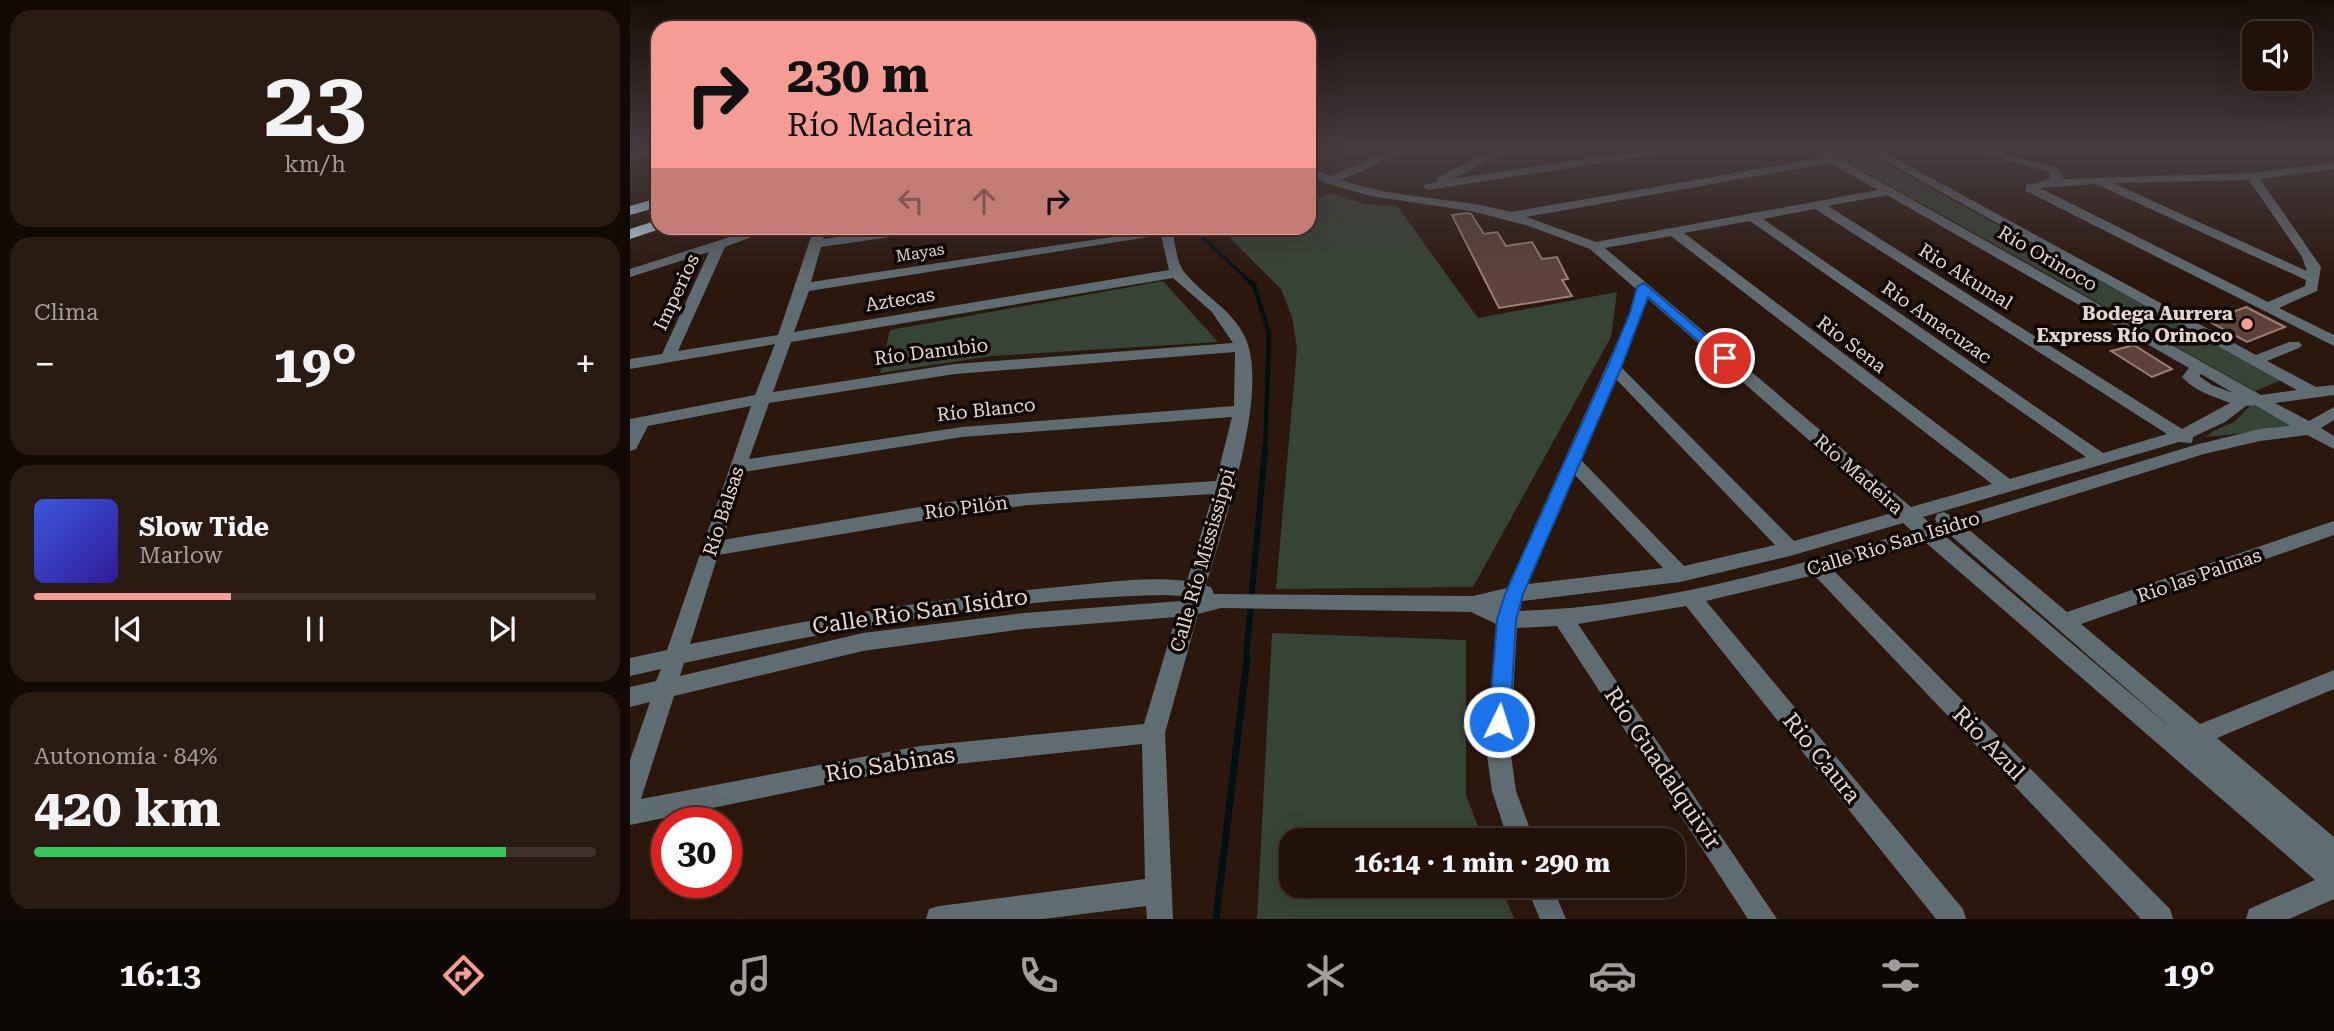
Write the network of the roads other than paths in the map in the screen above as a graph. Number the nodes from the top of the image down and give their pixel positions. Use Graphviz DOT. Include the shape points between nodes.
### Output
graph roads {
  1 [pos="1363,192"];
  2 [pos="1415,192"];
  3 [pos="1644,192"];
  4 [pos="1887,192"];
  5 [pos="1894,192"];
  6 [pos="1948,192"];
  7 [pos="2038,192"];
  8 [pos="2122,192"];
  9 [pos="2263,192"];
  10 [pos="1402,198"];
  11 [pos="651,204"];
  12 [pos="1816,204"];
  13 [pos="630,211"];
  14 [pos="1512,215"];
  15 [pos="1753,217"];
  16 [pos="651,227"];
  17 [pos="1674,232"];
  18 [pos="630,234"];
  19 [pos="746,235"];
  20 [pos="1130,235"];
  21 [pos="1168,235"];
  22 [pos="818,236"];
  23 [pos="720,243"];
  24 [pos="1595,246"];
  25 [pos="630,273"];
  26 [pos="1176,273"];
  27 [pos="2314,279"];
  28 [pos="1644,287"];
  29 [pos="803,288"];
  30 [pos="2267,308"];
  31 [pos="784,338"];
  32 [pos="2334,341"];
  33 [pos="2294,345"];
  34 [pos="1242,347"];
  35 [pos="668,357"];
  36 [pos="2256,360"];
  37 [pos="630,364"];
  38 [pos="1614,368"];
  39 [pos="2334,390"];
  40 [pos="2313,393"];
  41 [pos="760,399"];
  42 [pos="2250,400"];
  43 [pos="2334,404"];
  44 [pos="1242,411"];
  45 [pos="2334,412"];
  46 [pos="636,423"];
  47 [pos="2309,429"];
  48 [pos="2181,436"];
  49 [pos="2334,443"];
  50 [pos="630,445"];
  51 [pos="2201,449"];
  52 [pos="2099,458"];
  53 [pos="1572,461"];
  54 [pos="737,467"];
  55 [pos="2007,486"];
  56 [pos="1224,487"];
  57 [pos="1931,509"];
  58 [pos="1907,516"];
  59 [pos="1951,525"];
  60 [pos="2334,528"];
  61 [pos="1927,533"];
  62 [pos="710,549"];
  63 [pos="1790,549"];
  64 [pos="1818,567"];
  65 [pos="1680,574"];
  66 [pos="1514,594"];
  67 [pos="1691,597"];
  68 [pos="1192,598"];
  69 [pos="1473,604"];
  70 [pos="1563,618"];
  71 [pos="1507,620"];
  72 [pos="2063,622"];
  73 [pos="675,656"];
  74 [pos="630,667"];
  75 [pos="2107,673"];
  76 [pos="2334,680"];
  77 [pos="663,690"];
  78 [pos="630,697"];
  79 [pos="1153,733"];
  80 [pos="2197,736"];
  81 [pos="630,797"];
  82 [pos="630,813"];
  83 [pos="1517,828"];
  84 [pos="2334,854"];
  85 [pos="2334,879"];
  86 [pos="2334,885"];
  87 [pos="1157,891"];
  88 [pos="1544,898"];
  89 [pos="939,919"];
  90 [pos="1160,919"];
  91 [pos="1553,919"];
  92 [pos="1764,919"];
  93 [pos="1953,919"];
  94 [pos="2161,919"];
  95 [pos="2259,919"];
  1 -- 10 [label="street, Río Madeira"];
  2 -- 10 [label="street"];
  3 -- 14 [label="street"];
  4 -- 12 [label="street"];
  5 -- 42 [label="street, Río Orinoco" via="2203,368 2190,377 2206,388"];
  6 -- 36 [label="street, Río Orinoco"];
  7 -- 30 [label="street"];
  8 -- 27 [label="street"];
  9 -- 27 [label="street" via="2309,257"];
  10 -- 14 [label="street, Río Madeira"];
  11 -- 13 [label="highway"];
  12 -- 15 [label="street"];
  12 -- 48 [label="street, Rio Akumal"];
  14 -- 24 [label="street, Río Madeira"];
  15 -- 17 [label="street"];
  15 -- 52 [label="street, Rio Amacuzac"];
  16 -- 18 [label="highway"];
  17 -- 24 [label="street"];
  17 -- 55 [label="street, Rio Sena"];
  19 -- 23 [label="street"];
  20 -- 29 [label="street, Mayas"];
  21 -- 26 [label="street"];
  22 -- 29 [label="street, Río Balsas"];
  23 -- 25 [label="street"];
  23 -- 35 [label="street, Imperios"];
  24 -- 28 [label="street, Río Madeira"];
  26 -- 31 [label="street, Aztecas"];
  26 -- 34 [label="street" via="1229,323"];
  27 -- 30 [label="street" via="2312,288"];
  28 -- 38 [label="street"];
  28 -- 58 [label="street, Río Madeira"];
  29 -- 31 [label="street, Río Balsas"];
  30 -- 32 [label="street"];
  31 -- 35 [label="street, Aztecas"];
  31 -- 41 [label="street, Río Balsas"];
  33 -- 36 [label="street"];
  34 -- 41 [label="street, Río Danubio" via="992,364"];
  34 -- 44 [label="street, Calle Río Mississippi"];
  35 -- 37 [label="street, Aztecas"];
  36 -- 40 [label="street, Río Orinoco"];
  38 -- 53 [label="street"];
  38 -- 63 [label="street"];
  39 -- 40 [label="street"];
  40 -- 42 [label="street"];
  40 -- 43 [label="street, Río Orinoco"];
  41 -- 46 [label="street, Río Danubio"];
  41 -- 54 [label="street, Río Balsas"];
  42 -- 47 [label="street"];
  42 -- 48 [label="street, Calle Rio San Isidro"];
  44 -- 54 [label="street, Río Blanco" via="962,432"];
  44 -- 56 [label="street, Calle Río Mississippi"];
  45 -- 47 [label="street"];
  46 -- 50 [label="street"];
  47 -- 49 [label="street"];
  47 -- 51 [label="street, Calle Rio San Isidro"];
  48 -- 51 [label="street, Rio Akumal"];
  48 -- 52 [label="street, Calle Rio San Isidro"];
  51 -- 59 [label="street, Calle Rio San Isidro"];
  52 -- 55 [label="street, Calle Rio San Isidro"];
  53 -- 65 [label="street"];
  53 -- 66 [label="street"];
  54 -- 62 [label="street, Río Balsas"];
  55 -- 57 [label="street, Calle Rio San Isidro"];
  56 -- 62 [label="street, Río Pilón" via="967,506"];
  56 -- 68 [label="street, Calle Río Mississippi"];
  57 -- 58 [label="street, Calle Rio San Isidro"];
  57 -- 59 [label="street, Río Madeira"];
  58 -- 61 [label="street, Río Madeira"];
  58 -- 63 [label="street, Calle Rio San Isidro"];
  59 -- 61 [label="street, Calle Rio San Isidro"];
  59 -- 72 [label="street, Río Madeira"];
  60 -- 72 [label="street, Rio las Palmas"];
  61 -- 64 [label="street, Calle Rio San Isidro"];
  61 -- 75 [label="street, Río Madeira"];
  62 -- 73 [label="street, Río Balsas"];
  63 -- 65 [label="street, Calle Rio San Isidro"];
  64 -- 67 [label="street, Calle Rio San Isidro"];
  64 -- 94 [label="street, Rio Azul"];
  65 -- 66 [label="street, Calle Rio San Isidro"];
  66 -- 69 [label="street, Calle Rio San Isidro"];
  66 -- 71 [label="street"];
  67 -- 70 [label="street, Calle Rio San Isidro"];
  67 -- 93 [label="street, Rio Caura"];
  68 -- 69 [label="street, Calle Rio San Isidro"];
  68 -- 73 [label="street, Calle Rio San Isidro" via="1141,589 936,608"];
  68 -- 77 [label="street, Calle Rio San Isidro" via="922,633 808,653"];
  68 -- 79 [label="street, Calle Río Mississippi"];
  69 -- 71 [label="street, Calle Rio San Isidro"];
  70 -- 71 [label="street, Calle Rio San Isidro"];
  70 -- 92 [label="street, Rio Guadalquivir"];
  71 -- 83 [label="street" via="1498,748 1504,791"];
  72 -- 75 [label="street, Río Madeira"];
  73 -- 74 [label="street, Calle Rio San Isidro"];
  73 -- 77 [label="street, Río Balsas"];
  75 -- 80 [label="street, Río Madeira"];
  75 -- 85 [label="street, Río Madeira"];
  76 -- 80 [label="street"];
  77 -- 78 [label="street, Calle Rio San Isidro"];
  77 -- 81 [label="street, Río Balsas"];
  79 -- 82 [label="street, Río Sabinas" via="920,757"];
  79 -- 87 [label="street, Calle Río Mississippi"];
  80 -- 84 [label="street, Río Madeira"];
  86 -- 95 [label="street"];
  87 -- 89 [label="street"];
  87 -- 90 [label="street, Calle Río Mississippi"];
  88 -- 91 [label="street"];
}
